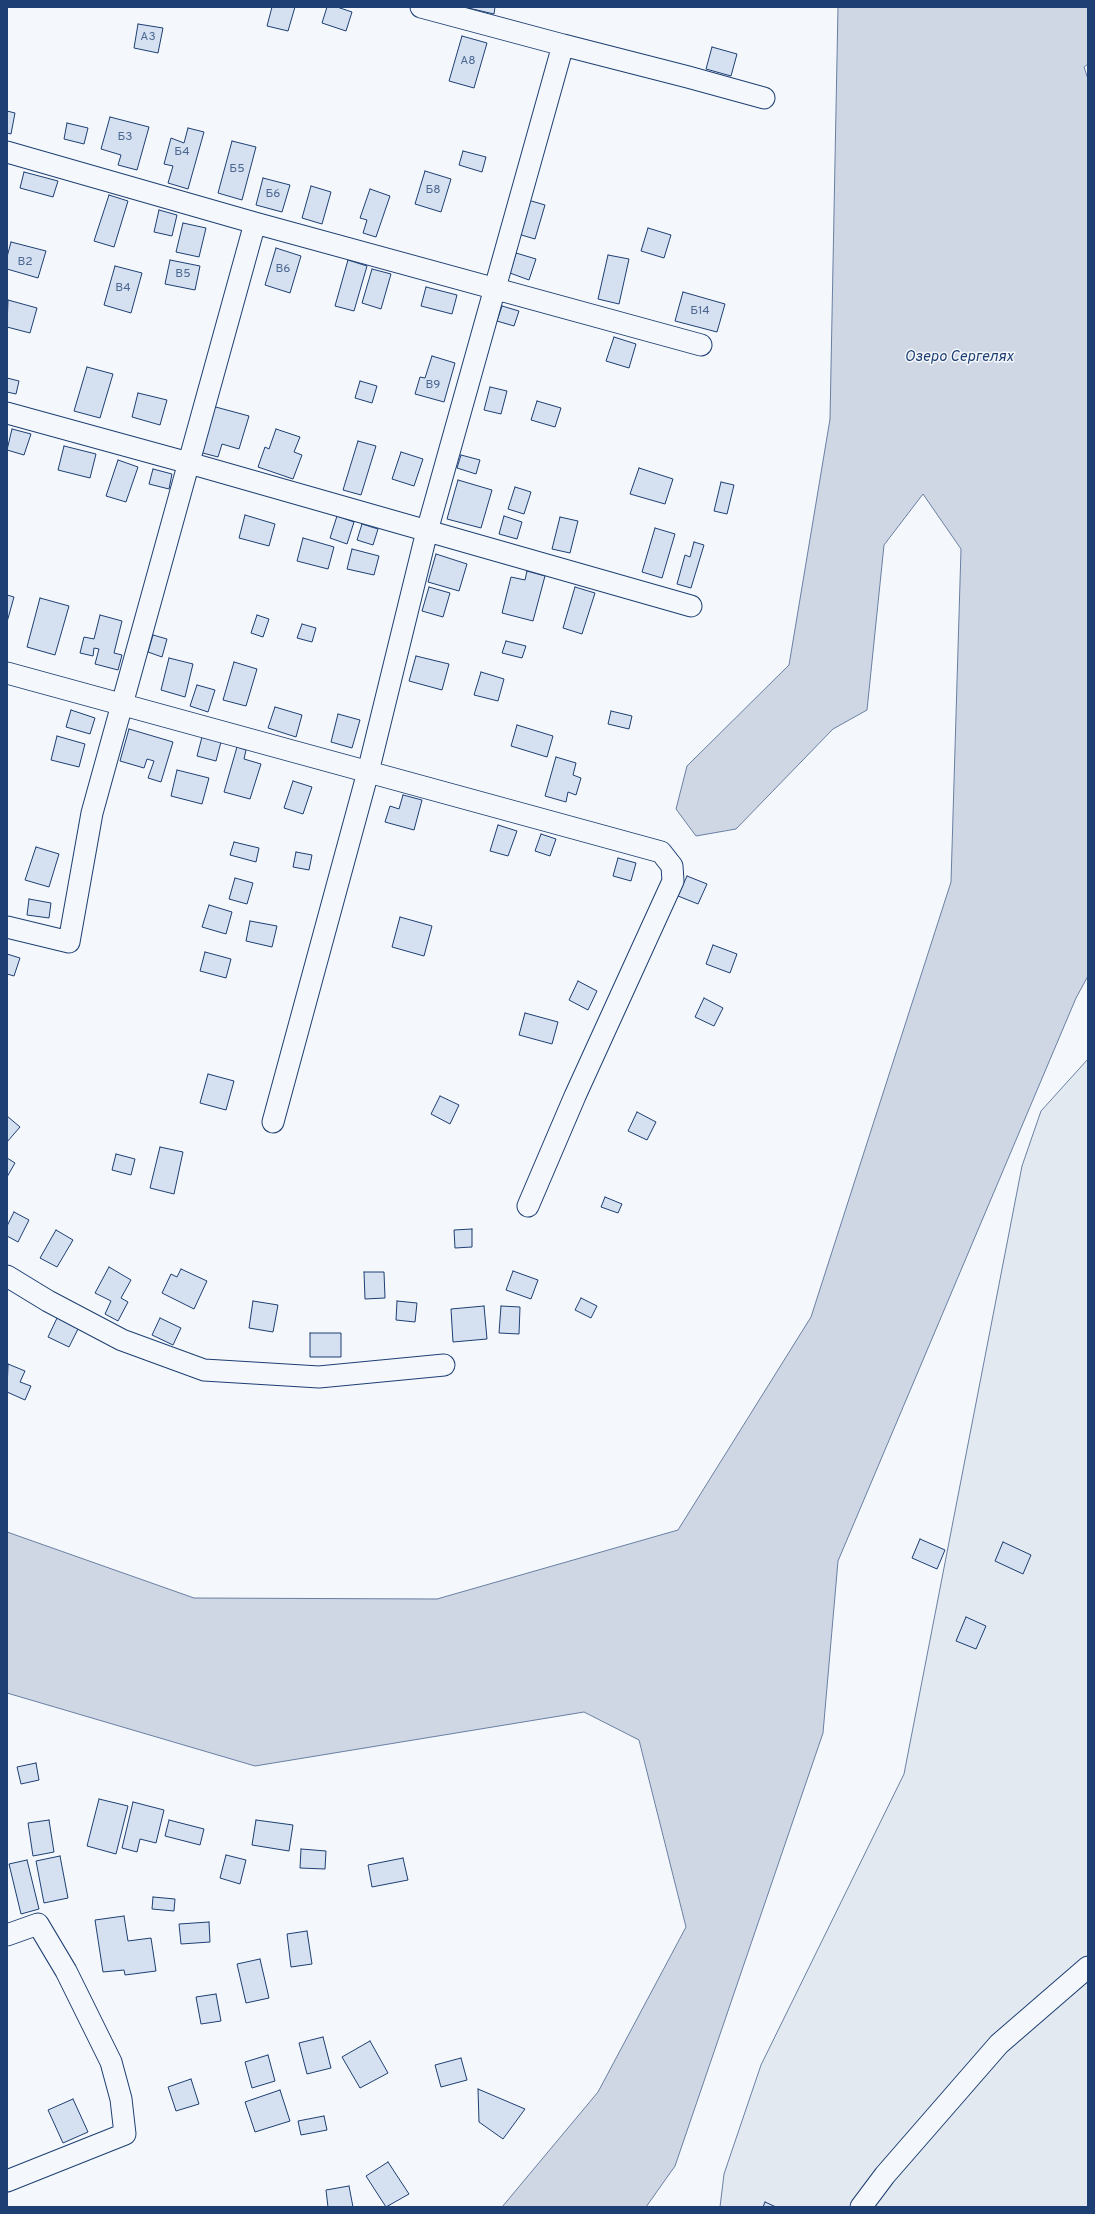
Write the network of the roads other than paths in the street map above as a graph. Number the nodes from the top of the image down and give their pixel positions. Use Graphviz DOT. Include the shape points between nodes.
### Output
graph roads {
  1 [pos="421,7"];
  2 [pos="563,46"];
  3 [pos="764,98"];
  4 [pos="7,152"];
  5 [pos="255,223"];
  6 [pos="496,289"];
  7 [pos="701,344"];
  8 [pos="7,413"];
  9 [pos="189,463"];
  10 [pos="427,531"];
  11 [pos="691,606"];
  12 [pos="7,673"];
  13 [pos="122,704"];
  14 [pos="368,772"];
  15 [pos="7,927"];
  16 [pos="273,1122"];
  17 [pos="528,1206"];
  18 [pos="7,1276"];
  19 [pos="444,1366"];
  20 [pos="7,1935"];
  21 [pos="1088,1967"];
  22 [pos="7,2181"];
  23 [pos="861,2207"];
  1 -- 2 [label="street"];
  2 -- 3 [label="street"];
  2 -- 6 [label="street"];
  4 -- 5 [label="street"];
  5 -- 6 [label="street"];
  5 -- 9 [label="street"];
  6 -- 7 [label="street"];
  6 -- 10 [label="street"];
  8 -- 9 [label="street"];
  9 -- 10 [label="street"];
  9 -- 13 [label="street"];
  10 -- 11 [label="street"];
  10 -- 14 [label="street"];
  12 -- 13 [label="street"];
  13 -- 14 [label="street"];
  13 -- 15 [label="street" via="92,813 69,942"];
  14 -- 16 [label="street"];
  14 -- 17 [label="street" via="661,852 672,866 673,881"];
  18 -- 19 [label="street" via="122,1340 204,1370 319,1377"];
  20 -- 22 [label="street" via="38,1924 66,1970 111,2062 121,2099 125,2134"];
  21 -- 23 [label="street" via="999,2044 885,2175"];
}
